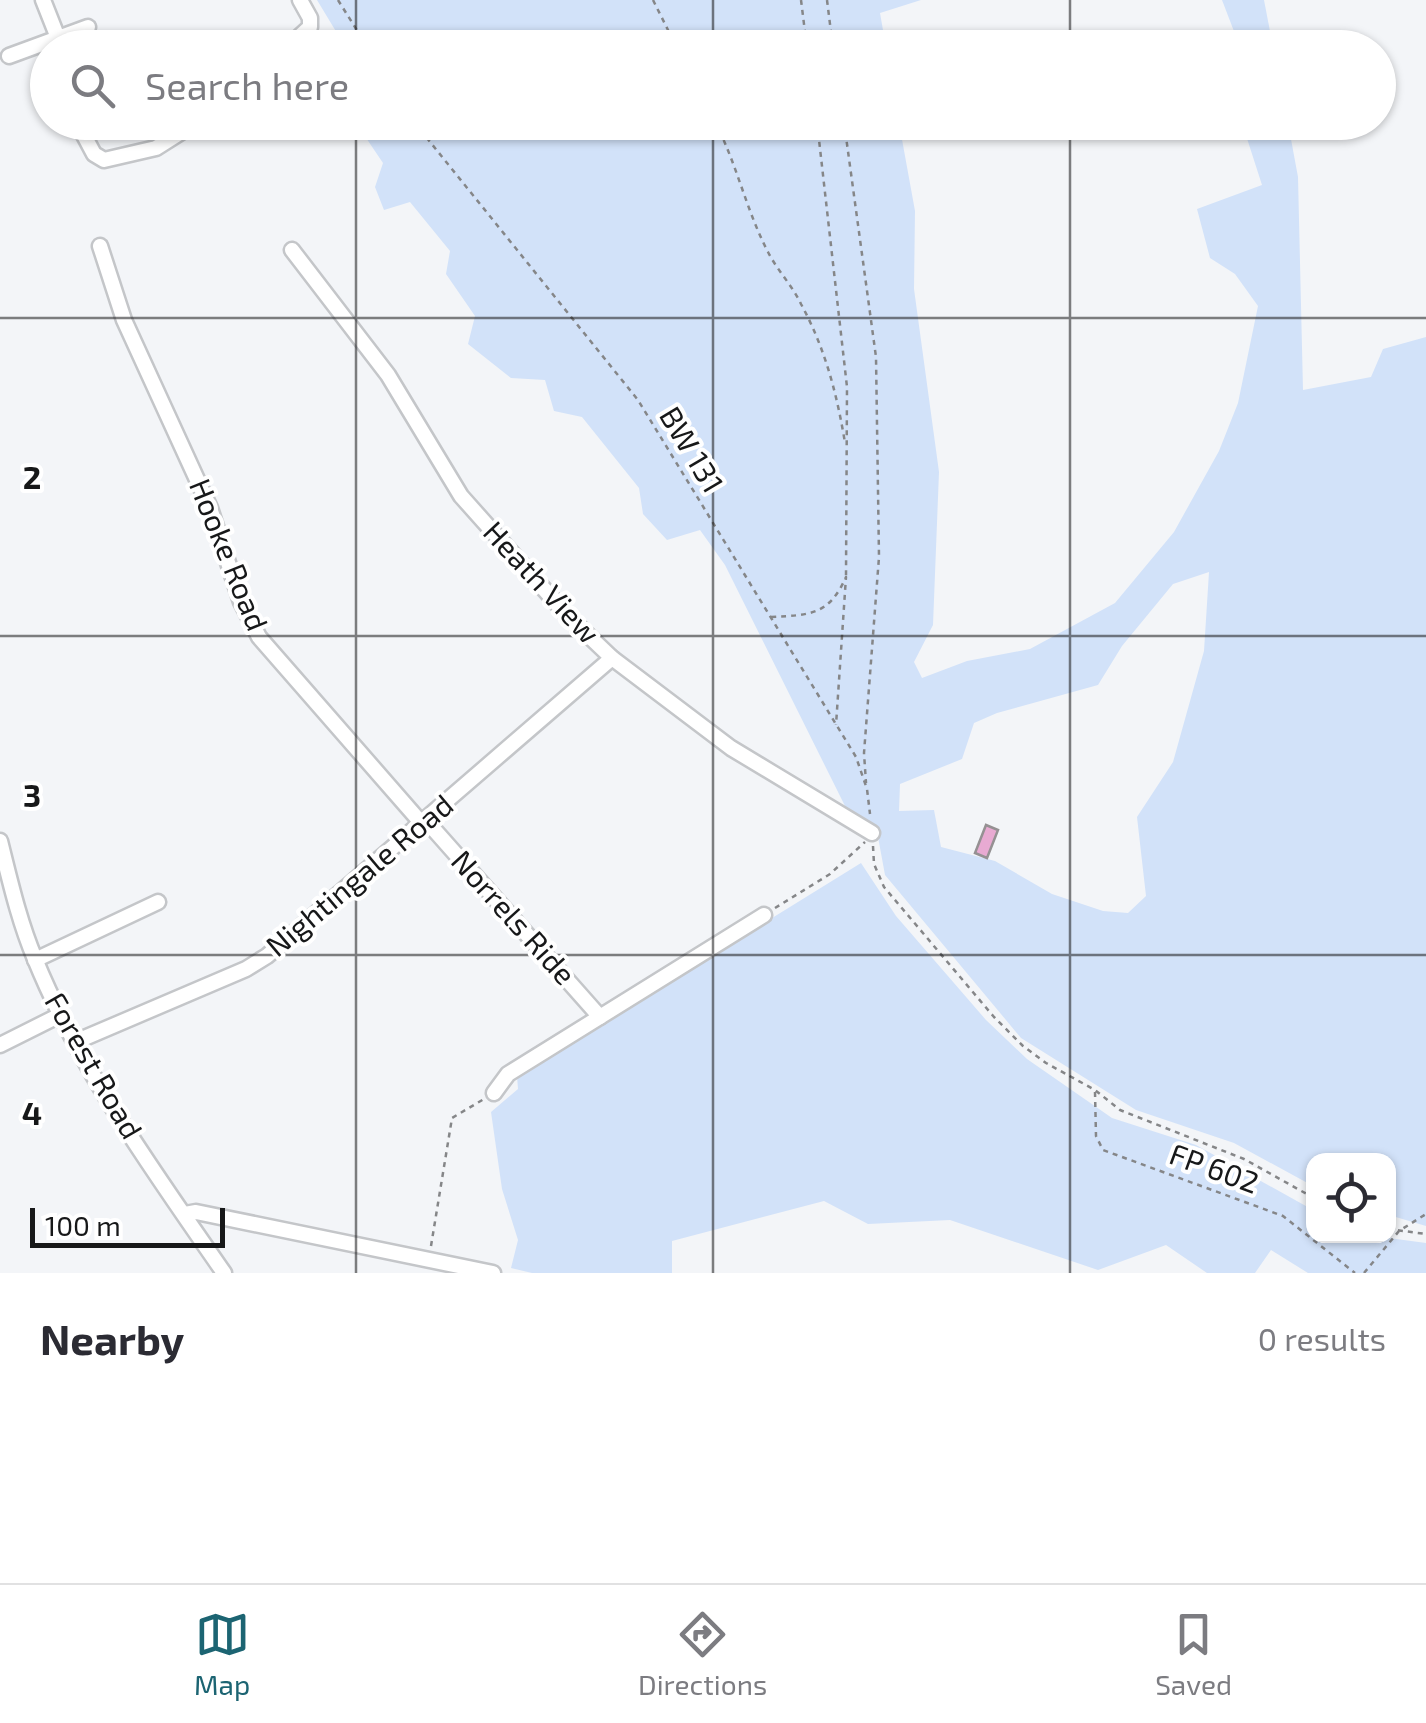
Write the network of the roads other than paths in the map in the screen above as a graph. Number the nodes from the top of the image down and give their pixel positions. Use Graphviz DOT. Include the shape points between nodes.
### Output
graph roads {
  1 [pos="43,0"];
  2 [pos="300,0"];
  3 [pos="88,27"];
  4 [pos="55,30"];
  5 [pos="80,30"];
  6 [pos="307,30"];
  7 [pos="30,48"];
  8 [pos="8,56"];
  9 [pos="87,140"];
  10 [pos="169,140"];
  11 [pos="100,246"];
  12 [pos="292,250"];
  13 [pos="612,658"];
  14 [pos="424,822"];
  15 [pos="872,833"];
  16 [pos="0,841"];
  17 [pos="158,902"];
  18 [pos="764,916"];
  19 [pos="35,960"];
  20 [pos="60,1014"];
  21 [pos="600,1017"];
  22 [pos="75,1042"];
  23 [pos="0,1046"];
  24 [pos="494,1094"];
  25 [pos="184,1214"];
  26 [pos="219,1271"];
  27 [pos="493,1273"];
  1 -- 4 [label="street"];
  2 -- 6 [label="street" via="310,18"];
  3 -- 5 [label="street"];
  7 -- 8 [label="street"];
  9 -- 10 [label="street" via="104,160"];
  11 -- 14 [label="street, Hooke Road" via="124,320 210,508 250,622"];
  12 -- 13 [label="street, Heath View" via="388,374 461,496"];
  13 -- 14 [label="street, Nightingale Road"];
  13 -- 15 [label="street, Heath View" via="731,748"];
  14 -- 21 [label="street, Norrels Ride"];
  14 -- 22 [label="street, Nightingale Road" via="257,963"];
  16 -- 19 [label="street, Forest Road"];
  17 -- 19 [label="street"];
  18 -- 21 [label="street, Norrels Ride"];
  19 -- 20 [label="street, Forest Road"];
  20 -- 22 [label="street, Forest Road"];
  20 -- 23 [label="street"];
  21 -- 24 [label="street, Norrels Ride" via="508,1074"];
  22 -- 25 [label="street, Forest Road"];
  25 -- 26 [label="street, Forest Road"];
  25 -- 27 [label="street"];
}
